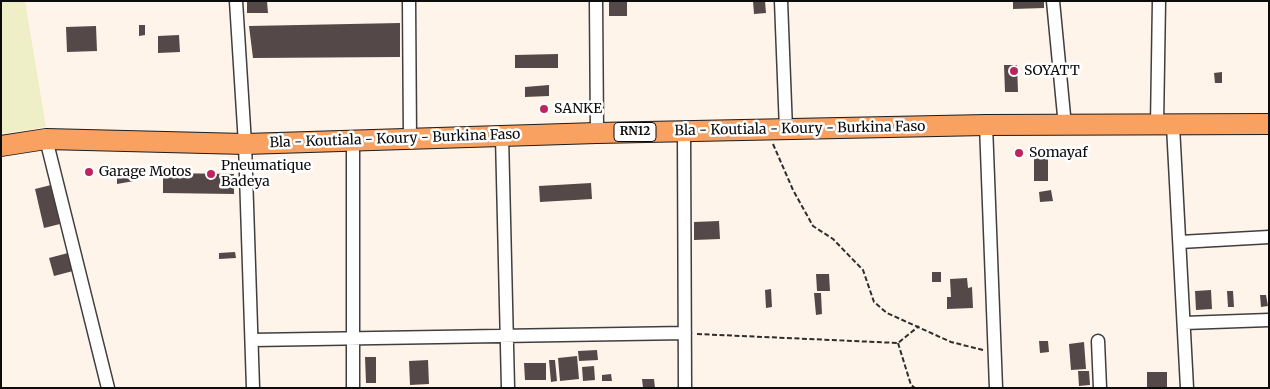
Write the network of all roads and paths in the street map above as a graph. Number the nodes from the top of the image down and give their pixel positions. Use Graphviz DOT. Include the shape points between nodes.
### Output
graph roads {
  1 [pos="236,1"];
  2 [pos="409,1"];
  3 [pos="596,1"];
  4 [pos="781,1"];
  5 [pos="1053,1"];
  6 [pos="1159,1"];
  7 [pos="1269,124"];
  8 [pos="986,125"];
  9 [pos="1165,125"];
  10 [pos="1065,126"];
  11 [pos="776,130"];
  12 [pos="684,132"];
  13 [pos="597,133"];
  14 [pos="502,136"];
  15 [pos="46,139"];
  16 [pos="410,139"];
  17 [pos="353,141"];
  18 [pos="245,144"];
  19 [pos="1,146"];
  20 [pos="1269,237"];
  21 [pos="1180,242"];
  22 [pos="1269,320"];
  23 [pos="1184,323"];
  24 [pos="918,326"];
  25 [pos="685,333"];
  26 [pos="507,336"];
  27 [pos="352,338"];
  28 [pos="252,340"];
  29 [pos="1098,341"];
  30 [pos="898,343"];
  31 [pos="995,353"];
  32 [pos="108,388"];
  33 [pos="253,388"];
  34 [pos="353,388"];
  35 [pos="508,388"];
  36 [pos="685,388"];
  37 [pos="915,388"];
  38 [pos="996,388"];
  39 [pos="1100,388"];
  40 [pos="1187,388"];
  1 -- 18 [label="street"];
  2 -- 16 [label="street"];
  3 -- 13 [label="street"];
  4 -- 11 [label="street"];
  5 -- 10 [label="street"];
  6 -- 9 [label="street"];
  7 -- 9 [label="main road, Bla - Koutiala - Koury - Burkina Faso / RN12"];
  8 -- 10 [label="main road, Bla - Koutiala - Koury - Burkina Faso / RN12"];
  8 -- 11 [label="main road, Bla - Koutiala - Koury - Burkina Faso / RN12"];
  8 -- 31 [label="street"];
  9 -- 10 [label="main road, Bla - Koutiala - Koury - Burkina Faso / RN12"];
  9 -- 21 [label="street"];
  11 -- 12 [label="main road, Bla - Koutiala - Koury - Burkina Faso / RN12"];
  11 -- 24 [label="path" via="778,154 812,226 833,239 863,270 874,302 887,313"];
  12 -- 13 [label="main road, Bla - Koutiala - Koury - Burkina Faso / RN12"];
  12 -- 25 [label="street"];
  13 -- 14 [label="main road, Bla - Koutiala - Koury - Burkina Faso / RN12"];
  14 -- 16 [label="main road, Bla - Koutiala - Koury - Burkina Faso / RN12"];
  14 -- 26 [label="street"];
  15 -- 18 [label="main road, Bla - Koutiala - Koury - Burkina Faso / RN12"];
  15 -- 19 [label="main road, Bla - Koutiala - Koury - Burkina Faso / RN12"];
  15 -- 32 [label="street"];
  16 -- 17 [label="main road, Bla - Koutiala - Koury - Burkina Faso / RN12"];
  17 -- 18 [label="main road, Bla - Koutiala - Koury - Burkina Faso / RN12"];
  17 -- 27 [label="street"];
  18 -- 28 [label="street"];
  20 -- 21 [label="street"];
  21 -- 23 [label="street"];
  22 -- 23 [label="street"];
  23 -- 40 [label="street"];
  24 -- 30 [label="path"];
  24 -- 31 [label="path" via="951,342"];
  25 -- 26 [label="street"];
  25 -- 30 [label="path"];
  25 -- 36 [label="street"];
  26 -- 27 [label="street"];
  26 -- 35 [label="street"];
  27 -- 28 [label="street"];
  27 -- 34 [label="street"];
  28 -- 33 [label="street"];
  29 -- 39 [label="street"];
  30 -- 37 [label="path" via="911,385"];
  31 -- 38 [label="street"];
}
